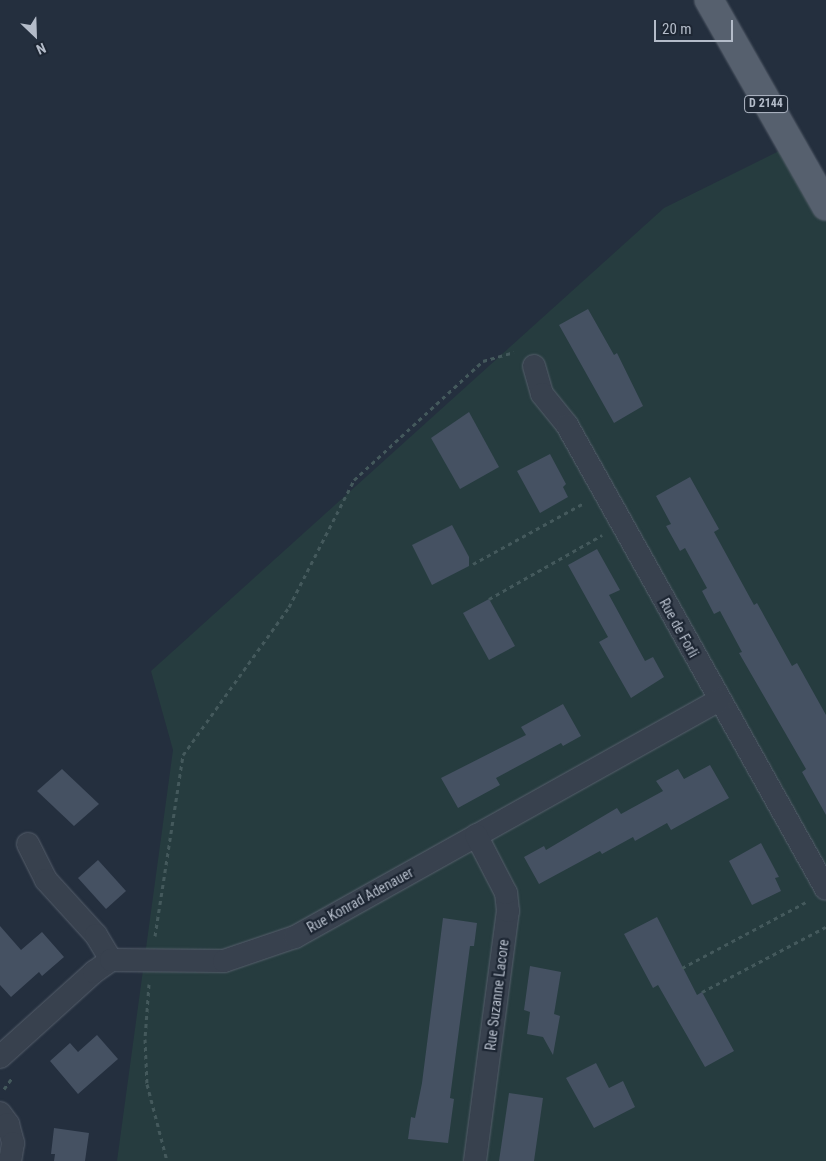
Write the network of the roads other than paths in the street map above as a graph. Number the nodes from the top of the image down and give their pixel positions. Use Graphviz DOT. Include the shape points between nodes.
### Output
graph roads {
  1 [pos="709,0"];
  2 [pos="826,206"];
  3 [pos="534,366"];
  4 [pos="719,700"];
  5 [pos="476,835"];
  6 [pos="28,844"];
  7 [pos="818,895"];
  8 [pos="111,960"];
  9 [pos="0,1056"];
  10 [pos="0,1113"];
  11 [pos="10,1161"];
  12 [pos="475,1161"];
  1 -- 2 [label="main road, D 2144"];
  3 -- 4 [label="street, Rue de Forli" via="542,394 567,425"];
  4 -- 5 [label="street, Rue Konrad Adenauer"];
  4 -- 7 [label="street, Rue de Forli"];
  5 -- 8 [label="street, Rue Konrad Adenauer" via="295,937 254,953 201,963"];
  5 -- 12 [label="street, Rue Suzanne Lacore" via="506,893 508,911"];
  6 -- 8 [label="street" via="46,880 96,935"];
  8 -- 9 [label="street"];
  10 -- 11 [label="street" via="13,1143"];
}
